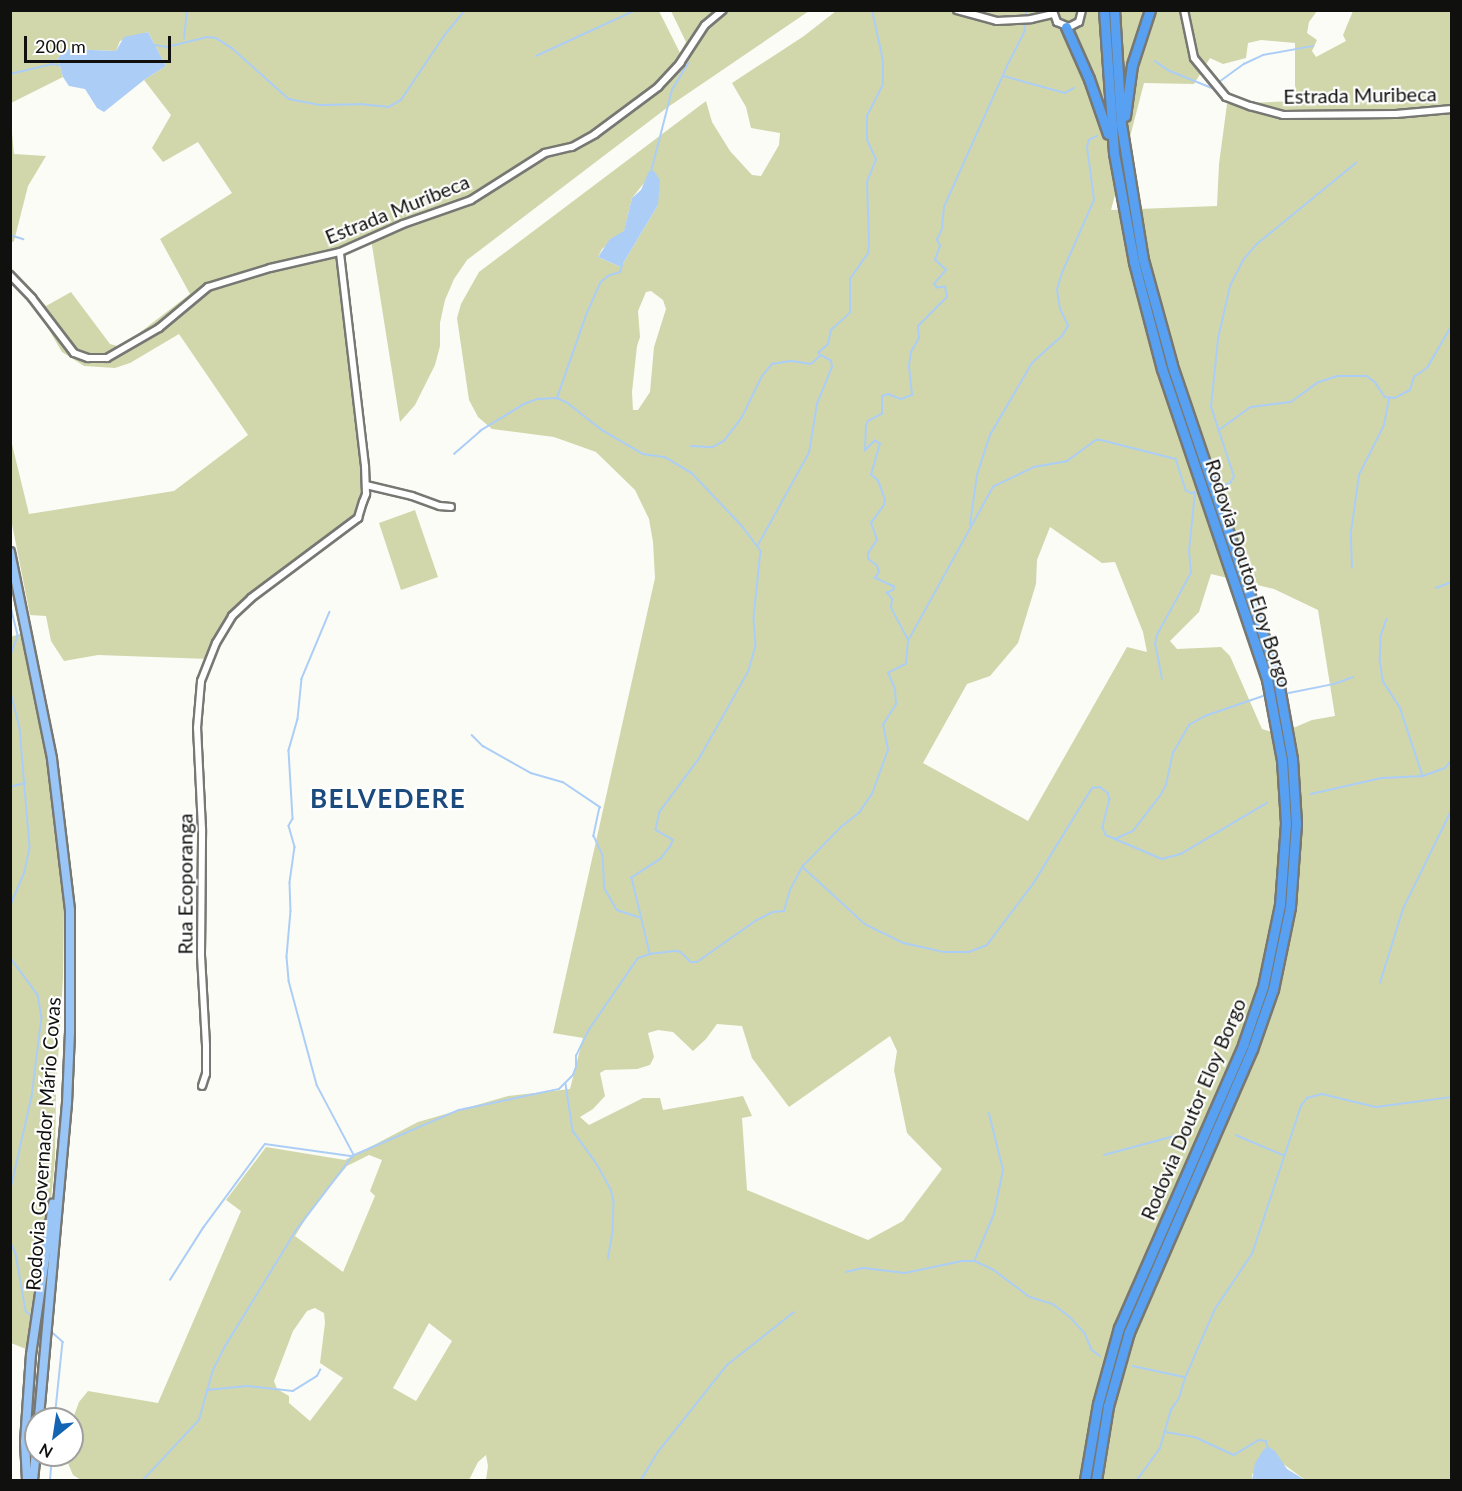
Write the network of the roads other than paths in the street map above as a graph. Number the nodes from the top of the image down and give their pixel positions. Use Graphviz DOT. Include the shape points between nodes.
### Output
graph roads {
  1 [pos="723,10"];
  2 [pos="957,10"];
  3 [pos="1082,10"];
  4 [pos="1150,10"];
  5 [pos="1184,10"];
  6 [pos="1107,11"];
  7 [pos="1053,12"];
  8 [pos="1066,27"];
  9 [pos="1452,109"];
  10 [pos="1119,152"];
  11 [pos="340,252"];
  12 [pos="10,275"];
  13 [pos="366,485"];
  14 [pos="452,507"];
  15 [pos="10,552"];
  16 [pos="202,1086"];
  17 [pos="64,1145"];
  18 [pos="40,1296"];
  19 [pos="44,1352"];
  20 [pos="40,1407"];
  21 [pos="27,1480"];
  22 [pos="1085,1480"];
  23 [pos="1096,1480"];
  1 -- 11 [label="street, Estrada Muribeca" via="705,25 680,63 658,87 595,134 572,147 545,153 471,200"];
  2 -- 7 [label="street" via="997,21 1031,19"];
  3 -- 8 [label="street" via="1079,22"];
  4 -- 10 [label="highway" via="1128,81"];
  5 -- 9 [label="street, Estrada Muribeca" via="1194,58 1226,97 1250,106 1283,115 1396,114"];
  6 -- 10 [label="highway, Rodovia Doutor Eloy Borgo"];
  7 -- 8 [label="street" via="1059,24"];
  8 -- 10 [label="highway"];
  10 -- 22 [label="highway, Rodovia Doutor Eloy Borgo" via="1130,244 1154,342 1267,679 1282,760 1286,843 1277,926 1260,997 1243,1045 1119,1328 1098,1404"];
  10 -- 23 [label="highway, Rodovia Doutor Eloy Borgo" via="1164,339 1277,676 1292,759 1296,844 1287,928 1267,1010 1129,1332 1108,1406"];
  11 -- 12 [label="street, Estrada Muribeca" via="208,287 134,344 96,360 74,353 64,344 32,298"];
  11 -- 13 [label="street"];
  13 -- 14 [label="street"];
  13 -- 16 [label="street, Rua Ecoporanga" via="358,518 232,616 201,681 197,728 206,1045"];
  15 -- 17 [label="main road, Rodovia Governador Mário Covas" via="52,759 70,910 70,1032"];
  17 -- 18 [label="main road"];
  17 -- 19 [label="main road, Rodovia Governador Mário Covas"];
  18 -- 19 [label="main road" via="38,1323"];
  18 -- 21 [label="main road" via="27,1409"];
  19 -- 20 [label="main road, Rodovia Governador Mário Covas"];
}
